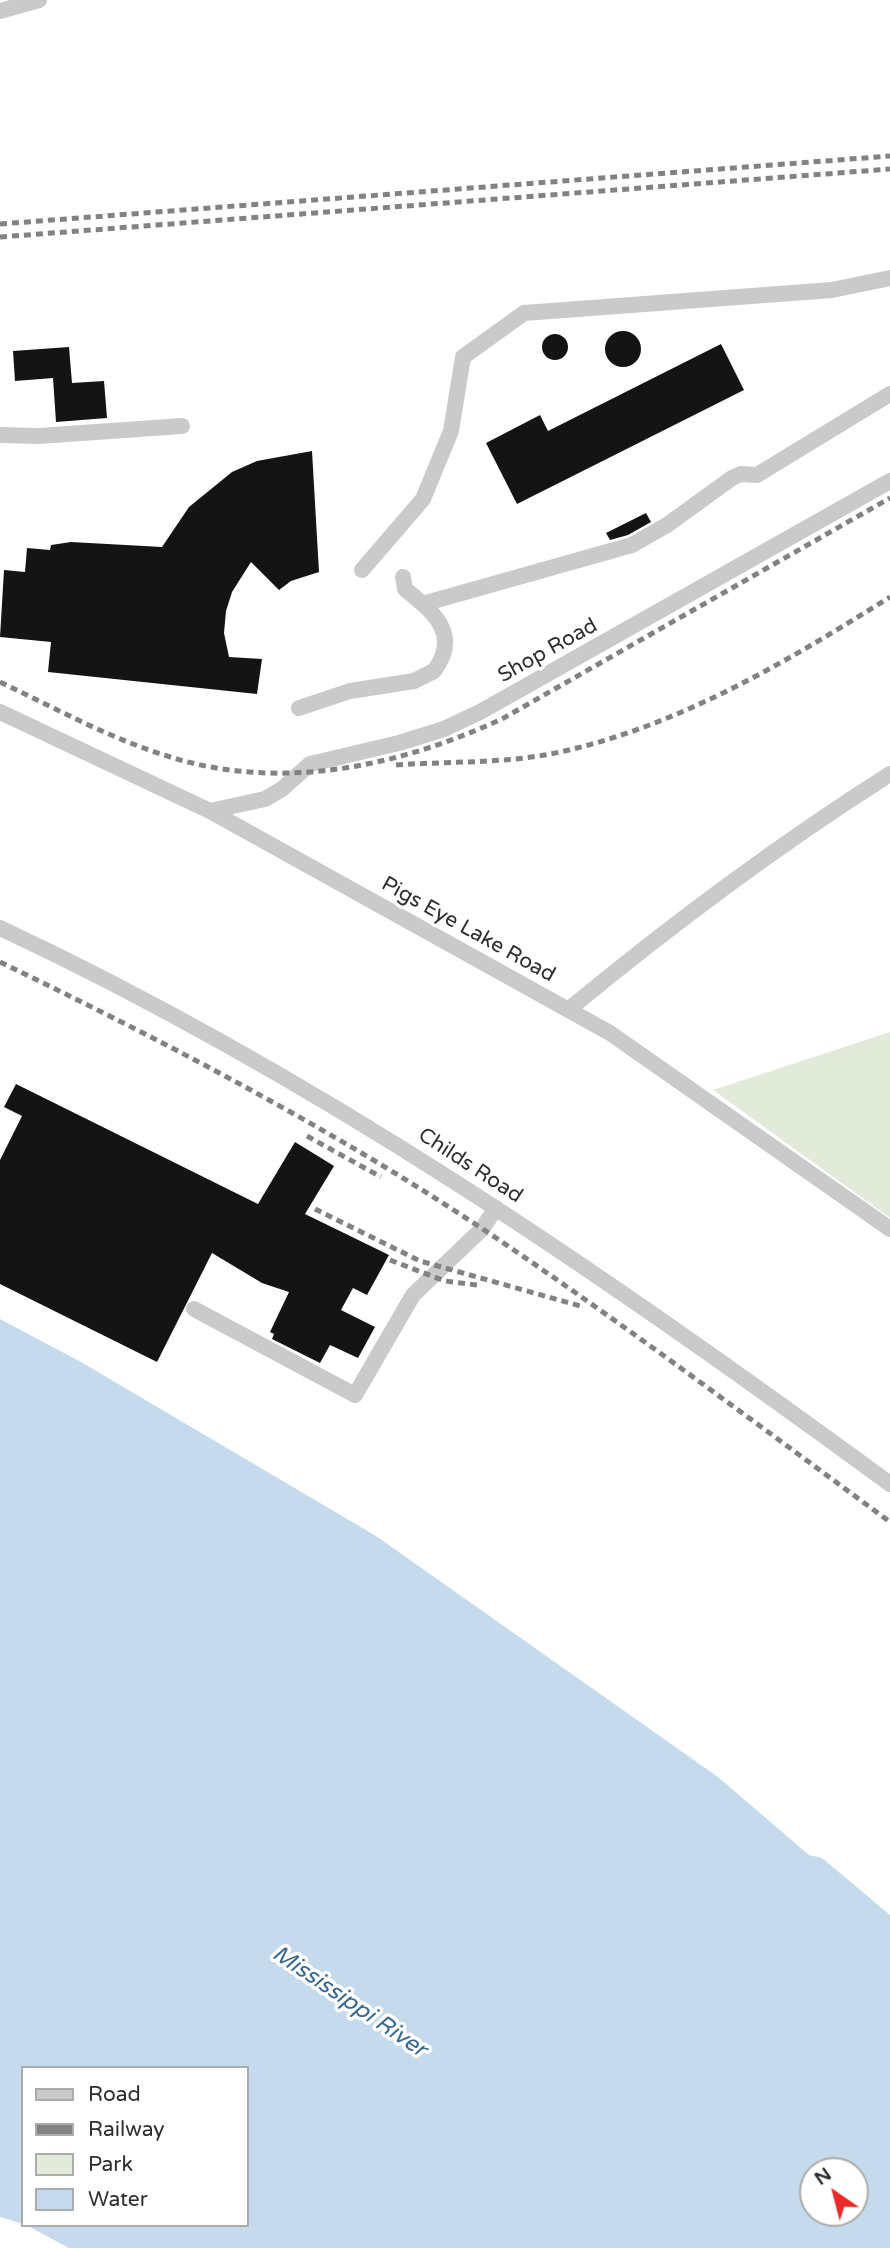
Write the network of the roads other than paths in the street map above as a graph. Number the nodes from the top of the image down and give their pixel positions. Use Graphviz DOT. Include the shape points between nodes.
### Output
graph roads {
  1 [pos="39,0"];
  2 [pos="0,11"];
  3 [pos="890,278"];
  4 [pos="890,394"];
  5 [pos="182,426"];
  6 [pos="0,435"];
  7 [pos="890,481"];
  8 [pos="362,570"];
  9 [pos="403,577"];
  10 [pos="426,603"];
  11 [pos="299,708"];
  12 [pos="0,712"];
  13 [pos="890,774"];
  14 [pos="210,811"];
  15 [pos="0,928"];
  16 [pos="568,1010"];
  17 [pos="496,1208"];
  18 [pos="890,1229"];
  19 [pos="194,1308"];
  20 [pos="890,1484"];
  1 -- 2 [label="street"];
  3 -- 8 [label="street" via="832,290 524,313 463,357 451,431 423,499"];
  4 -- 10 [label="street" via="757,475 732,478 632,545"];
  5 -- 6 [label="street"];
  7 -- 14 [label="street, Shop Road" via="480,712 399,743 310,764 265,799"];
  9 -- 10 [label="street" via="405,589"];
  10 -- 11 [label="street" via="445,633 435,671 414,681 350,691"];
  12 -- 14 [label="street, Pigs Eye Lake Road"];
  13 -- 16 [label="street" via="645,948"];
  14 -- 16 [label="street, Pigs Eye Lake Road"];
  15 -- 17 [label="street, Childs Road" via="289,1080"];
  16 -- 18 [label="street, Pigs Eye Lake Road" via="610,1033"];
  17 -- 19 [label="street" via="482,1229 413,1295 355,1395"];
  17 -- 20 [label="street, Childs Road" via="751,1382"];
}
